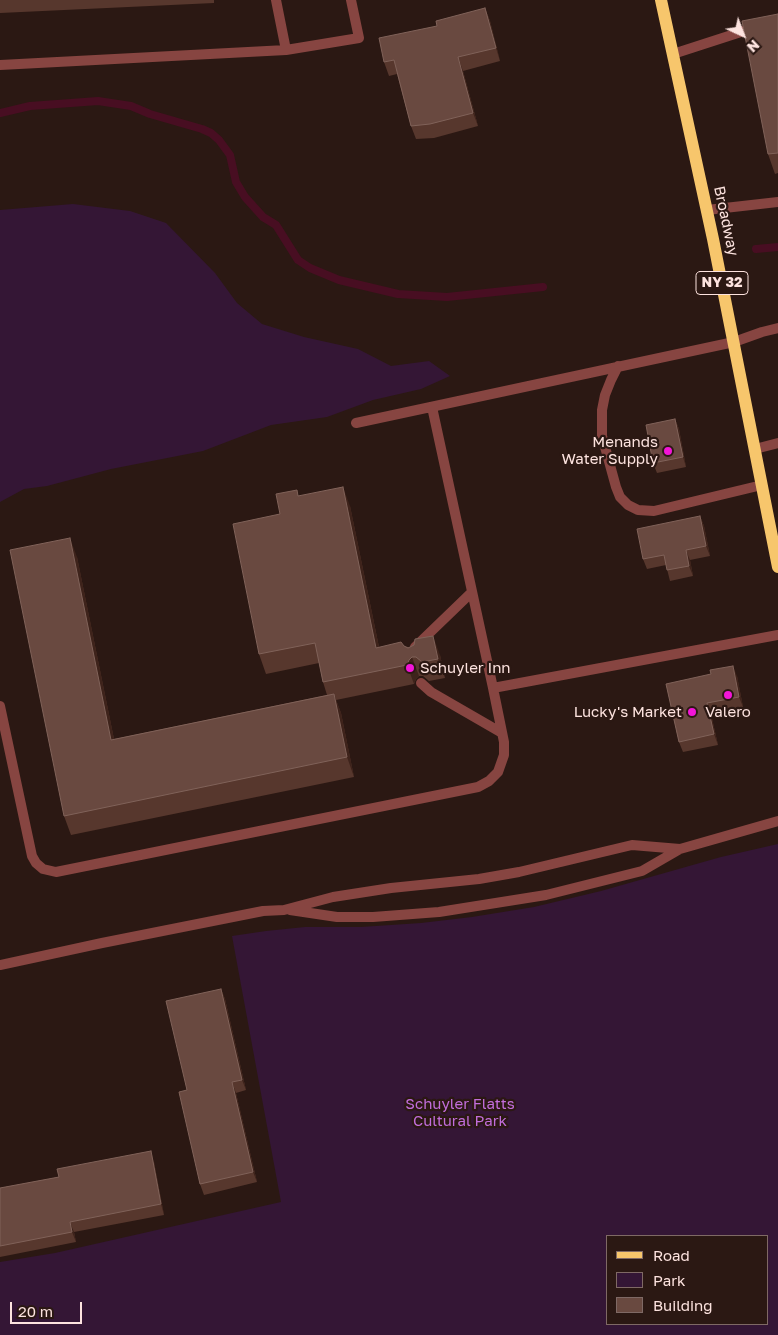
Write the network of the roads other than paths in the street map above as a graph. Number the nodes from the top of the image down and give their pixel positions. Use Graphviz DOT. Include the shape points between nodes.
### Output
graph roads {
  1 [pos="276,0"];
  2 [pos="351,0"];
  3 [pos="661,0"];
  4 [pos="778,20"];
  5 [pos="286,50"];
  6 [pos="673,54"];
  7 [pos="0,65"];
  8 [pos="778,202"];
  9 [pos="707,210"];
  10 [pos="778,328"];
  11 [pos="734,342"];
  12 [pos="618,366"];
  13 [pos="432,406"];
  14 [pos="356,423"];
  15 [pos="778,444"];
  16 [pos="755,449"];
  17 [pos="762,486"];
  18 [pos="778,568"];
  19 [pos="472,592"];
  20 [pos="778,635"];
  21 [pos="415,660"];
  22 [pos="421,683"];
  23 [pos="494,688"];
  24 [pos="0,706"];
  25 [pos="502,733"];
  26 [pos="778,821"];
  27 [pos="680,849"];
  28 [pos="284,910"];
  29 [pos="0,965"];
  1 -- 5 [label="lane"];
  2 -- 5 [label="lane" via="359,38"];
  3 -- 6 [label="main road, Broadway / NY 32"];
  4 -- 6 [label="lane"];
  5 -- 7 [label="lane"];
  6 -- 9 [label="main road, Broadway / NY 32"];
  8 -- 9 [label="lane"];
  9 -- 11 [label="main road, Broadway / NY 32"];
  10 -- 11 [label="lane"];
  11 -- 12 [label="lane"];
  11 -- 16 [label="main road, Broadway / NY 32"];
  12 -- 13 [label="lane"];
  12 -- 17 [label="lane" via="605,395 602,436 617,492 628,505 649,511"];
  13 -- 14 [label="lane"];
  13 -- 19 [label="lane"];
  15 -- 16 [label="lane"];
  16 -- 17 [label="main road, Broadway / NY 32"];
  17 -- 18 [label="main road, Broadway / NY 32"];
  19 -- 21 [label="lane" via="415,647"];
  19 -- 23 [label="lane"];
  20 -- 23 [label="lane"];
  22 -- 25 [label="lane"];
  23 -- 25 [label="lane"];
  24 -- 25 [label="lane" via="32,856 43,869 56,872 478,787 489,781 501,766 504,754"];
  26 -- 27 [label="lane"];
  27 -- 28 [label="lane" via="632,845 487,878 333,897"];
  27 -- 28 [label="lane" via="642,871 502,903 373,917"];
  28 -- 29 [label="lane" via="263,911"];
}
